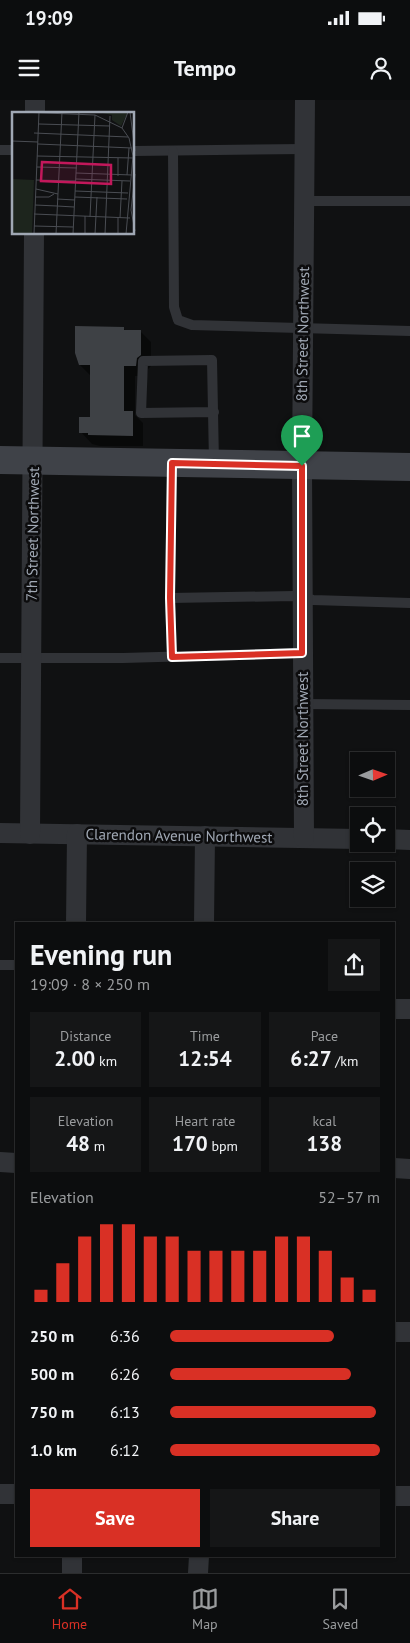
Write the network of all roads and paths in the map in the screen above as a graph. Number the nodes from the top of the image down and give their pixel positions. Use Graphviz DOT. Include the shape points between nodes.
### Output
graph roads {
  1 [pos="305,100"];
  2 [pos="304,149"];
  3 [pos="135,151"];
  4 [pos="174,151"];
  5 [pos="304,201"];
  6 [pos="410,201"];
  7 [pos="34,235"];
  8 [pos="303,328"];
  9 [pos="410,331"];
  10 [pos="214,412"];
  11 [pos="0,460"];
  12 [pos="34,460"];
  13 [pos="172,463"];
  14 [pos="214,464"];
  15 [pos="302,466"];
  16 [pos="410,467"];
  17 [pos="170,598"];
  18 [pos="302,598"];
  19 [pos="410,603"];
  20 [pos="302,653"];
  21 [pos="172,657"];
  22 [pos="0,658"];
  23 [pos="31,659"];
  24 [pos="303,704"];
  25 [pos="410,705"];
  26 [pos="0,833"];
  27 [pos="30,834"];
  28 [pos="76,834"];
  29 [pos="205,836"];
  30 [pos="304,838"];
  31 [pos="350,839"];
  32 [pos="395,839"];
  33 [pos="410,840"];
  34 [pos="76,922"];
  35 [pos="204,922"];
  36 [pos="0,965"];
  37 [pos="15,965"];
  38 [pos="395,1009"];
  39 [pos="410,1009"];
  40 [pos="0,1162"];
  41 [pos="15,1162"];
  42 [pos="395,1168"];
  43 [pos="410,1169"];
  44 [pos="395,1332"];
  45 [pos="410,1332"];
  46 [pos="0,1494"];
  47 [pos="15,1494"];
  48 [pos="395,1496"];
  49 [pos="410,1496"];
  50 [pos="72,1557"];
  51 [pos="198,1557"];
  52 [pos="72,1573"];
  53 [pos="198,1573"];
  1 -- 2 [label="street, 8th Street Northwest"];
  2 -- 4 [label="lane"];
  2 -- 5 [label="street, 8th Street Northwest"];
  3 -- 4 [label="lane"];
  4 -- 8 [label="lane" via="174,297 178,320 192,325"];
  5 -- 6 [label="lane"];
  5 -- 8 [label="street, 8th Street Northwest"];
  7 -- 12 [label="street, 7th Street Northwest"];
  8 -- 9 [label="lane"];
  8 -- 15 [label="street, 8th Street Northwest"];
  10 -- 10 [label="lane" via="212,360 143,361 142,413"];
  10 -- 14 [label="lane"];
  11 -- 12 [label="street"];
  12 -- 13 [label="street"];
  12 -- 23 [label="street, 7th Street Northwest"];
  13 -- 14 [label="street"];
  13 -- 17 [label="lane"];
  14 -- 15 [label="street"];
  15 -- 16 [label="street"];
  15 -- 18 [label="street, 8th Street Northwest"];
  17 -- 18 [label="lane"];
  17 -- 21 [label="lane"];
  18 -- 19 [label="lane"];
  18 -- 20 [label="street, 8th Street Northwest"];
  20 -- 21 [label="lane"];
  20 -- 24 [label="street, 8th Street Northwest"];
  21 -- 23 [label="lane"];
  22 -- 23 [label="lane"];
  23 -- 27 [label="street, 7th Street Northwest"];
  24 -- 25 [label="lane"];
  24 -- 30 [label="street, 8th Street Northwest"];
  26 -- 27 [label="street, Clarendon Avenue Northwest"];
  27 -- 28 [label="street, Clarendon Avenue Northwest"];
  28 -- 29 [label="street, Clarendon Avenue Northwest"];
  28 -- 34 [label="street"];
  29 -- 30 [label="street, Clarendon Avenue Northwest"];
  29 -- 35 [label="street"];
  30 -- 31 [label="street, Clarendon Avenue Northwest"];
  32 -- 33 [label="street"];
  36 -- 37 [label="lane"];
  38 -- 39 [label="street"];
  40 -- 41 [label="street"];
  42 -- 43 [label="street"];
  44 -- 45 [label="street"];
  46 -- 47 [label="street"];
  48 -- 49 [label="street"];
  50 -- 52 [label="street"];
  51 -- 53 [label="street"];
}
